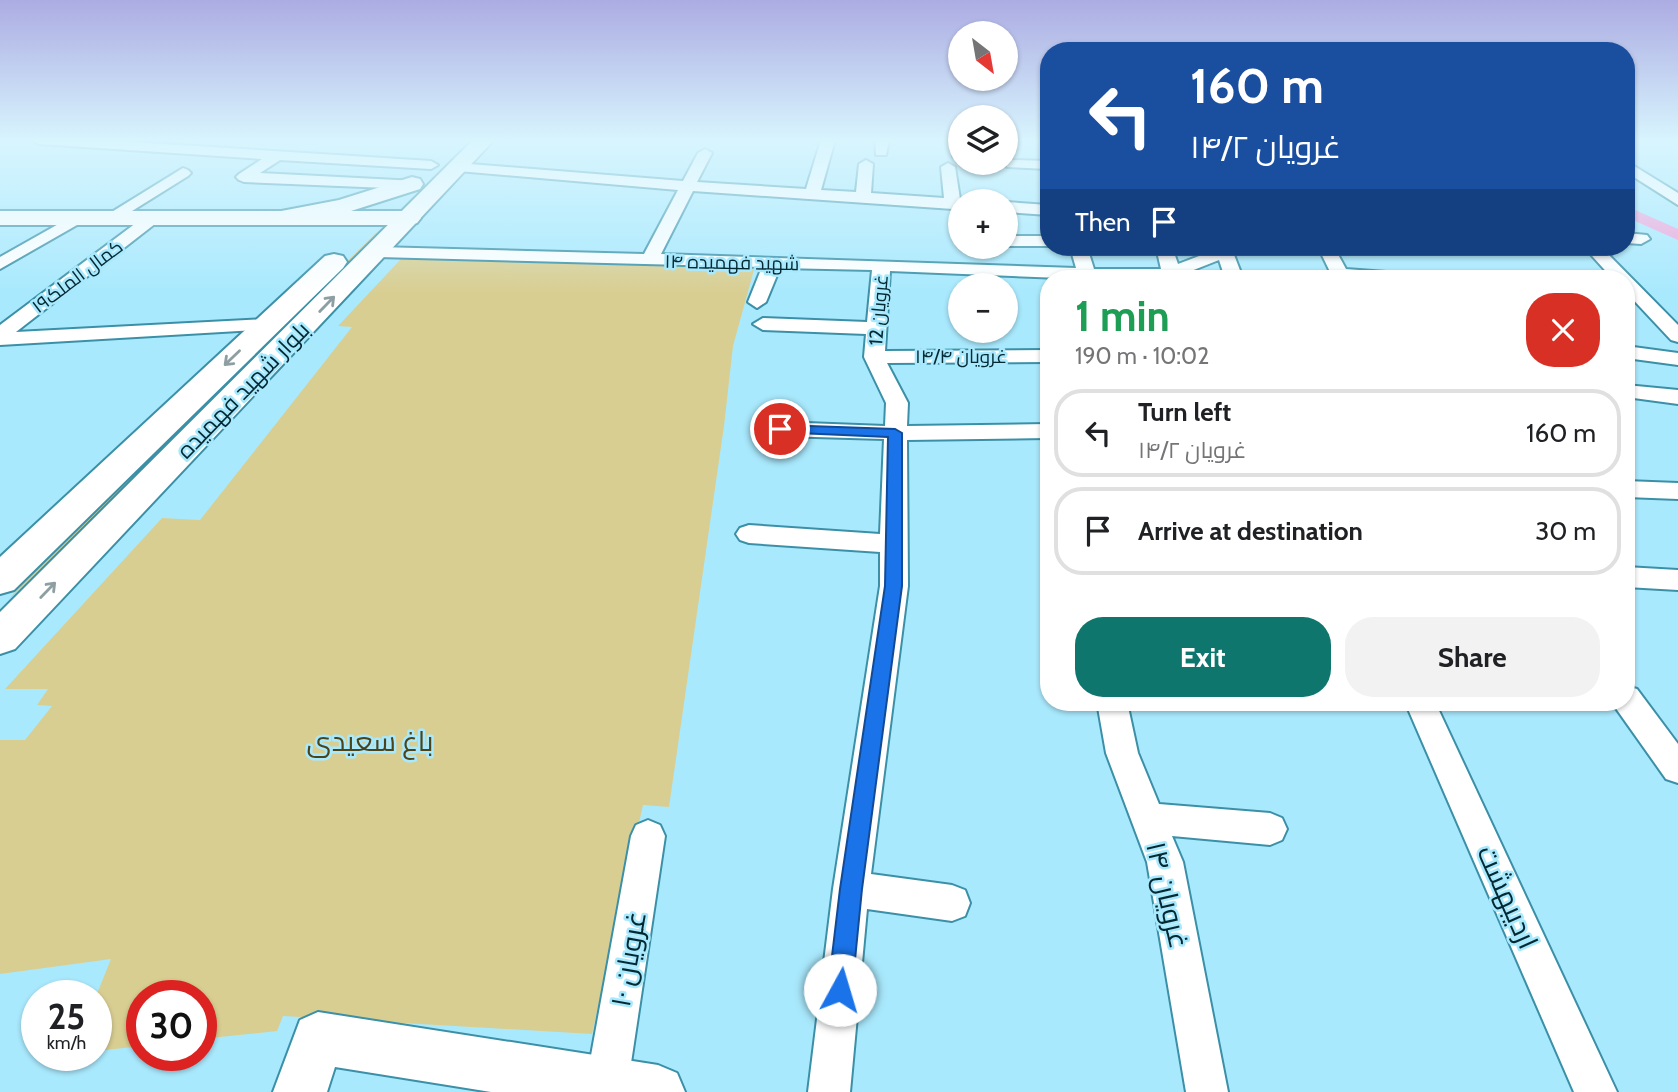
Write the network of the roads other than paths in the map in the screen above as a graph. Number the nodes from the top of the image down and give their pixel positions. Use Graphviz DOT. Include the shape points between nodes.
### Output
graph roads {
  1 [pos="154,191"];
  2 [pos="395,191"];
  3 [pos="399,191"];
  4 [pos="414,191"];
  5 [pos="420,191"];
  6 [pos="684,191"];
  7 [pos="765,191"];
  8 [pos="813,191"];
  9 [pos="864,191"];
  10 [pos="812,194"];
  11 [pos="863,197"];
  12 [pos="948,203"];
  13 [pos="1018,208"];
  14 [pos="1040,209"];
  15 [pos="284,217"];
  16 [pos="0,218"];
  17 [pos="79,218"];
  18 [pos="110,218"];
  19 [pos="154,218"];
  20 [pos="1018,241"];
  21 [pos="1040,241"];
  22 [pos="378,252"];
  23 [pos="320,253"];
  24 [pos="1210,256"];
  25 [pos="1601,256"];
  26 [pos="649,260"];
  27 [pos="773,263"];
  28 [pos="0,264"];
  29 [pos="881,265"];
  30 [pos="1183,270"];
  31 [pos="1614,270"];
  32 [pos="950,273"];
  33 [pos="1040,276"];
  34 [pos="1018,277"];
  35 [pos="1635,291"];
  36 [pos="757,302"];
  37 [pos="1635,303"];
  38 [pos="1647,304"];
  39 [pos="763,324"];
  40 [pos="267,325"];
  41 [pos="876,328"];
  42 [pos="0,337"];
  43 [pos="1678,337"];
  44 [pos="1635,353"];
  45 [pos="1040,355"];
  46 [pos="874,357"];
  47 [pos="1678,359"];
  48 [pos="1635,392"];
  49 [pos="1678,397"];
  50 [pos="780,429"];
  51 [pos="1040,431"];
  52 [pos="895,433"];
  53 [pos="1635,489"];
  54 [pos="1678,491"];
  55 [pos="749,534"];
  56 [pos="894,544"];
  57 [pos="1635,578"];
  58 [pos="0,580"];
  59 [pos="1678,580"];
  60 [pos="1,637"];
  61 [pos="1635,706"];
  62 [pos="1114,711"];
  63 [pos="1424,711"];
  64 [pos="1666,735"];
  65 [pos="1678,769"];
  66 [pos="1148,819"];
  67 [pos="1270,829"];
  68 [pos="648,836"];
  69 [pos="851,889"];
  70 [pos="952,902"];
  71 [pos="607,1083"];
  72 [pos="300,1092"];
  73 [pos="658,1092"];
  74 [pos="829,1092"];
  75 [pos="1207,1092"];
  76 [pos="1596,1092"];
  1 -- 18 [label="street"];
  2 -- 15 [label="main road"];
  3 -- 15 [label="main road"];
  4 -- 23 [label="main road, بلوار شهید فهمیده"];
  5 -- 22 [label="main road, بلوار شهید فهمیده"];
  6 -- 26 [label="street"];
  7 -- 10 [label="street"];
  8 -- 10 [label="street"];
  9 -- 11 [label="street"];
  10 -- 11 [label="street"];
  11 -- 12 [label="street"];
  13 -- 14 [label="street"];
  15 -- 19 [label="main road"];
  15 -- 23 [label="main road"];
  16 -- 17 [label="main road"];
  17 -- 18 [label="main road"];
  17 -- 28 [label="street"];
  18 -- 19 [label="main road"];
  19 -- 42 [label="street, کمال الملک۱۹"];
  20 -- 21 [label="street"];
  22 -- 26 [label="street, شهید فهمیده ۱۴"];
  60 -- 22 [label="main road, بلوار شهید فهمیده, one-way"];
  23 -- 40 [label="main road, بلوار شهید فهمیده"];
  24 -- 30 [label="street"];
  25 -- 31 [label="street"];
  26 -- 27 [label="street, شهید فهمیده ۱۴"];
  27 -- 29 [label="street, شهید فهمیده ۱۴"];
  27 -- 36 [label="street"];
  29 -- 32 [label="street, شهید فهمیده ۱۴"];
  29 -- 41 [label="street, غرویان 12"];
  33 -- 34 [label="street, شهید فهمیده ۱۴"];
  35 -- 38 [label="street"];
  37 -- 38 [label="street"];
  38 -- 43 [label="street"];
  39 -- 41 [label="street"];
  40 -- 42 [label="street"];
  40 -- 58 [label="main road, بلوار شهید فهمیده, one-way"];
  41 -- 46 [label="street, غرویان 12"];
  44 -- 47 [label="street"];
  45 -- 46 [label="street, غرویان ۱۴/۴" via="984,346"];
  46 -- 52 [label="street, غرویان 12" via="897,403"];
  48 -- 49 [label="street"];
  50 -- 52 [label="street"];
  51 -- 52 [label="street"];
  52 -- 56 [label="street, غرویان 12"];
  53 -- 54 [label="street"];
  55 -- 56 [label="street"];
  56 -- 69 [label="street, غرویان 12" via="894,586"];
  57 -- 59 [label="street"];
  61 -- 64 [label="street"];
  62 -- 66 [label="street, غرویان ۱۴" via="1122,753"];
  63 -- 76 [label="street, اردیبهشت"];
  64 -- 65 [label="street"];
  66 -- 67 [label="street"];
  66 -- 75 [label="street, غرویان ۱۴" via="1165,862"];
  68 -- 71 [label="street, غرویان ۱۰"];
  69 -- 70 [label="street"];
  69 -- 74 [label="street, غرویان 12"];
  71 -- 72 [label="street" via="318,1038"];
  71 -- 73 [label="street"];
}
